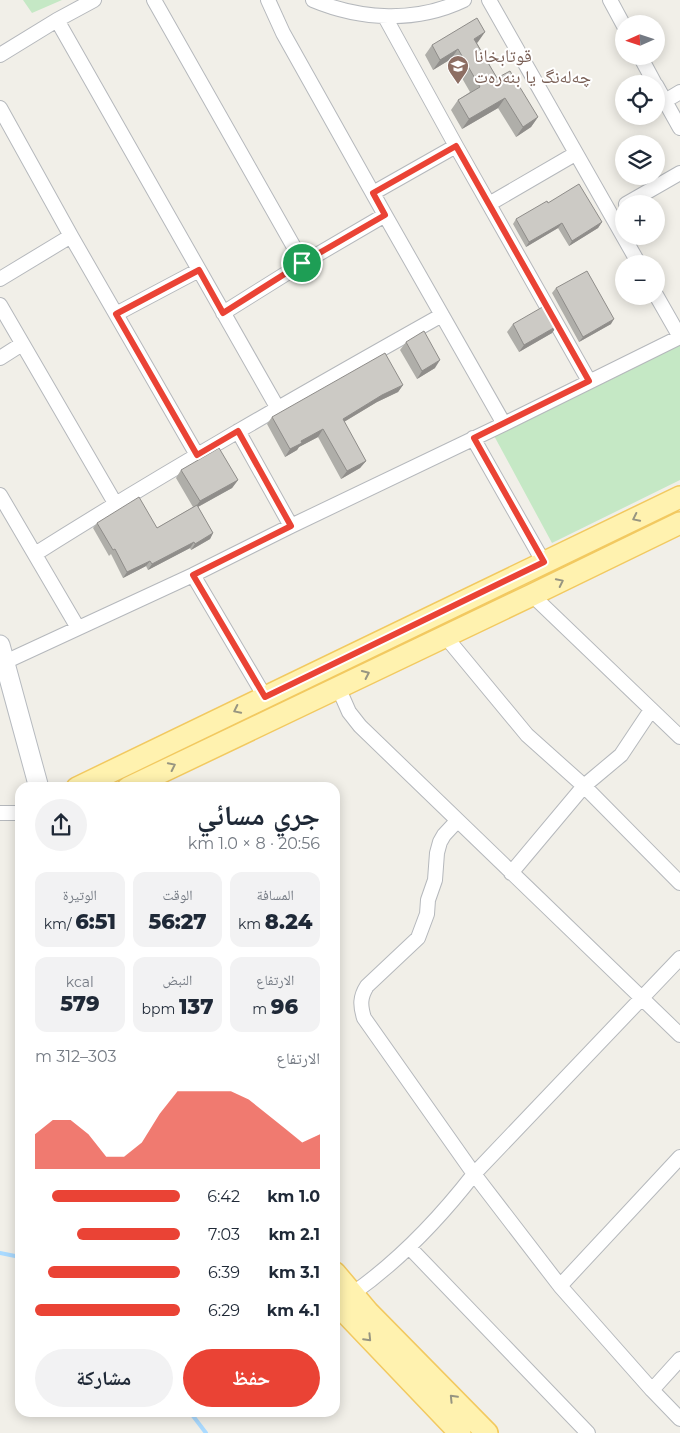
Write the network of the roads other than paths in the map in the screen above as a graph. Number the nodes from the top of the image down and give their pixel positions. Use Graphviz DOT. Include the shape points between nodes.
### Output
graph roads {
  1 [pos="94,0"];
  2 [pos="154,0"];
  3 [pos="268,0"];
  4 [pos="313,0"];
  5 [pos="464,0"];
  6 [pos="489,0"];
  7 [pos="610,0"];
  8 [pos="618,15"];
  9 [pos="385,17"];
  10 [pos="57,20"];
  11 [pos="0,55"];
  12 [pos="680,92"];
  13 [pos="665,101"];
  14 [pos="0,108"];
  15 [pos="680,128"];
  16 [pos="456,146"];
  17 [pos="576,154"];
  18 [pos="680,173"];
  19 [pos="373,193"];
  20 [pos="641,195"];
  21 [pos="489,204"];
  22 [pos="615,209"];
  23 [pos="610,212"];
  24 [pos="385,215"];
  25 [pos="71,236"];
  26 [pos="634,255"];
  27 [pos="302,263"];
  28 [pos="199,270"];
  29 [pos="0,279"];
  30 [pos="0,305"];
  31 [pos="662,305"];
  32 [pos="223,313"];
  33 [pos="116,314"];
  34 [pos="442,315"];
  35 [pos="680,337"];
  36 [pos="22,344"];
  37 [pos="0,358"];
  38 [pos="589,381"];
  39 [pos="277,407"];
  40 [pos="504,424"];
  41 [pos="238,431"];
  42 [pos="474,438"];
  43 [pos="197,455"];
  44 [pos="0,495"];
  45 [pos="680,497"];
  46 [pos="115,503"];
  47 [pos="291,526"];
  48 [pos="677,528"];
  49 [pos="35,554"];
  50 [pos="544,562"];
  51 [pos="193,575"];
  52 [pos="532,595"];
  53 [pos="78,628"];
  54 [pos="445,636"];
  55 [pos="2,654"];
  56 [pos="338,687"];
  57 [pos="265,697"];
  58 [pos="651,710"];
  59 [pos="680,737"];
  60 [pos="38,782"];
  61 [pos="89,782"];
  62 [pos="140,782"];
  63 [pos="584,786"];
  64 [pos="0,813"];
  65 [pos="15,813"];
  66 [pos="457,821"];
  67 [pos="511,873"];
  68 [pos="680,884"];
  69 [pos="680,958"];
  70 [pos="643,998"];
  71 [pos="680,1035"];
  72 [pos="680,1157"];
  73 [pos="474,1174"];
  74 [pos="409,1247"];
  75 [pos="560,1286"];
  76 [pos="344,1298"];
  77 [pos="680,1360"];
  78 [pos="652,1390"];
  79 [pos="680,1419"];
  80 [pos="460,1433"];
  81 [pos="487,1433"];
  82 [pos="588,1433"];
  1 -- 10 [label="street"];
  2 -- 27 [label="street"];
  3 -- 19 [label="street" via="283,33"];
  4 -- 9 [label="street" via="349,12"];
  5 -- 9 [label="street" via="419,14"];
  6 -- 17 [label="street"];
  7 -- 8 [label="street"];
  9 -- 16 [label="street"];
  10 -- 11 [label="street"];
  10 -- 28 [label="street"];
  12 -- 13 [label="street"];
  13 -- 15 [label="street"];
  14 -- 25 [label="street"];
  16 -- 19 [label="street"];
  16 -- 21 [label="street"];
  17 -- 21 [label="street"];
  17 -- 23 [label="street"];
  18 -- 20 [label="street"];
  19 -- 24 [label="street"];
  21 -- 38 [label="street"];
  22 -- 23 [label="street"];
  23 -- 26 [label="street"];
  24 -- 27 [label="street"];
  24 -- 34 [label="street"];
  25 -- 29 [label="street"];
  25 -- 33 [label="street"];
  27 -- 32 [label="street"];
  28 -- 32 [label="street"];
  28 -- 33 [label="street"];
  30 -- 36 [label="street"];
  31 -- 35 [label="street"];
  32 -- 39 [label="street"];
  33 -- 43 [label="street"];
  34 -- 39 [label="street"];
  34 -- 40 [label="street"];
  35 -- 38 [label="street"];
  36 -- 37 [label="street"];
  36 -- 46 [label="street"];
  38 -- 40 [label="street"];
  39 -- 41 [label="street"];
  40 -- 42 [label="street"];
  41 -- 43 [label="street"];
  41 -- 47 [label="street"];
  42 -- 47 [label="street"];
  42 -- 50 [label="street"];
  43 -- 46 [label="street"];
  44 -- 49 [label="street"];
  45 -- 50 [label="main road, one-way"];
  46 -- 49 [label="street"];
  47 -- 51 [label="street"];
  52 -- 48 [label="main road, one-way"];
  49 -- 53 [label="street"];
  50 -- 57 [label="main road"];
  51 -- 53 [label="street"];
  51 -- 57 [label="street"];
  52 -- 54 [label="main road"];
  52 -- 58 [label="street"];
  53 -- 55 [label="street"];
  56 -- 54 [label="main road, one-way"];
  54 -- 63 [label="street" via="527,735"];
  55 -- 60 [label="main road"];
  62 -- 56 [label="main road, one-way"];
  56 -- 66 [label="street" via="349,712 360,726"];
  57 -- 61 [label="main road, one-way"];
  58 -- 59 [label="street"];
  58 -- 63 [label="street" via="621,755"];
  63 -- 67 [label="street"];
  63 -- 68 [label="street"];
  64 -- 65 [label="street"];
  66 -- 67 [label="street"];
  66 -- 73 [label="street" via="440,842 436,880 418,938 367,986 361,995 360,1007 364,1018"];
  67 -- 70 [label="street"];
  69 -- 70 [label="street"];
  70 -- 71 [label="street"];
  70 -- 73 [label="street"];
  72 -- 75 [label="street"];
  73 -- 74 [label="street"];
  73 -- 75 [label="street"];
  74 -- 76 [label="street" via="384,1270"];
  74 -- 82 [label="street"];
  75 -- 78 [label="street"];
  76 -- 80 [label="main road, one-way"];
  81 -- 76 [label="main road, one-way" via="368,1312"];
  77 -- 78 [label="street"];
  78 -- 79 [label="street"];
}
